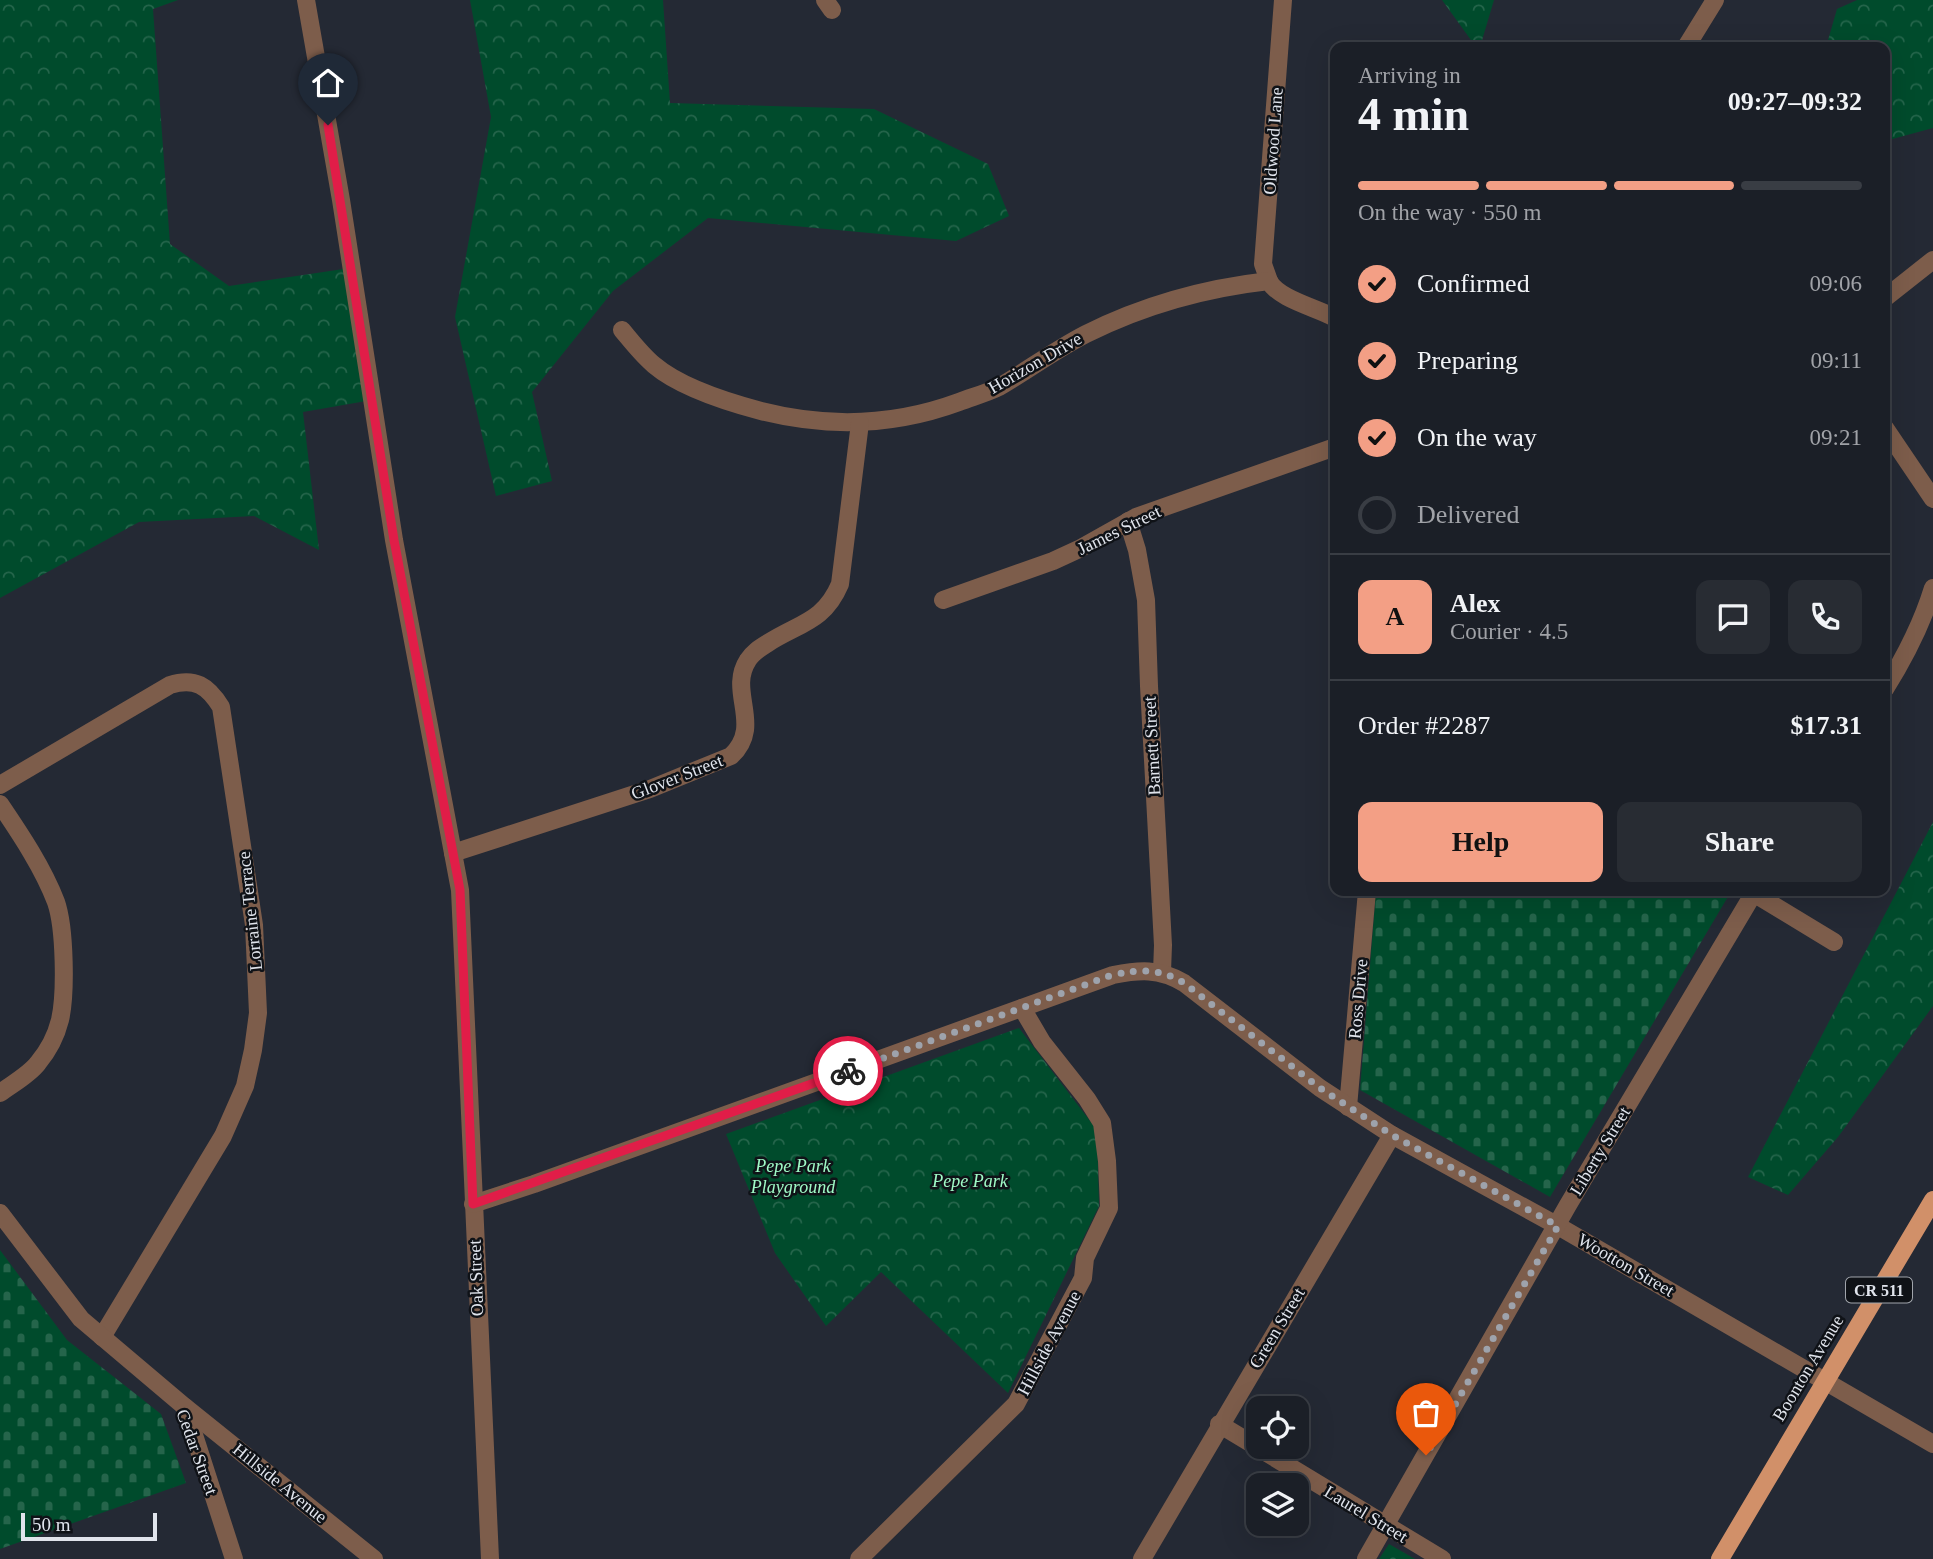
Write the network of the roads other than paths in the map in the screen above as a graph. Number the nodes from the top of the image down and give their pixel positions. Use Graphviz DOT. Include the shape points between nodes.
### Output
graph roads {
  1 [pos="306,0"];
  2 [pos="1283,0"];
  3 [pos="1715,0"];
  4 [pos="1689,42"];
  5 [pos="1933,260"];
  6 [pos="1269,282"];
  7 [pos="1890,294"];
  8 [pos="1330,316"];
  9 [pos="622,330"];
  10 [pos="860,423"];
  11 [pos="1890,435"];
  12 [pos="1330,449"];
  13 [pos="1933,499"];
  14 [pos="1128,522"];
  15 [pos="1933,588"];
  16 [pos="943,600"];
  17 [pos="1890,680"];
  18 [pos="0,785"];
  19 [pos="0,804"];
  20 [pos="453,853"];
  21 [pos="1367,896"];
  22 [pos="1750,896"];
  23 [pos="1761,896"];
  24 [pos="1834,942"];
  25 [pos="1162,972"];
  26 [pos="1022,1008"];
  27 [pos="0,1093"];
  28 [pos="1348,1107"];
  29 [pos="1392,1135"];
  30 [pos="1933,1200"];
  31 [pos="473,1204"];
  32 [pos="0,1213"];
  33 [pos="1558,1226"];
  34 [pos="102,1337"];
  35 [pos="1825,1380"];
  36 [pos="185,1407"];
  37 [pos="1219,1424"];
  38 [pos="1933,1444"];
  39 [pos="1386,1526"];
  40 [pos="234,1559"];
  41 [pos="374,1559"];
  42 [pos="490,1559"];
  43 [pos="859,1559"];
  44 [pos="1142,1559"];
  45 [pos="1366,1559"];
  46 [pos="1442,1559"];
  47 [pos="1720,1559"];
  1 -- 20 [label="street, Oak Street" via="387,499"];
  2 -- 6 [label="street, Oldwood Lane" via="1264,264"];
  3 -- 4 [label="street"];
  5 -- 7 [label="street"];
  6 -- 8 [label="street"];
  6 -- 10 [label="street, Horizon Drive" via="1205,292 1139,310 1046,356 997,388 928,414"];
  9 -- 10 [label="street, Horizon Drive" via="654,366 697,390 779,415"];
  10 -- 20 [label="street, Glover Street" via="840,584 820,614 784,633 747,661 741,685 746,736 732,756 650,789"];
  11 -- 13 [label="street"];
  12 -- 14 [label="street, James Street"];
  14 -- 16 [label="street, James Street" via="1054,561"];
  14 -- 25 [label="street, Barnett Street" via="1146,600"];
  15 -- 17 [label="street" via="1905,657"];
  18 -- 34 [label="street, Lorraine Terrace" via="170,685 194,683 205,688 221,707 254,925 258,1013 254,1050 245,1086 223,1136"];
  19 -- 27 [label="street" via="57,905 62,988 51,1045 37,1065"];
  20 -- 31 [label="street, Oak Street" via="464,952"];
  21 -- 28 [label="street, Ross Drive"];
  22 -- 33 [label="street, Liberty Street"];
  23 -- 24 [label="street"];
  25 -- 26 [label="street, Wootton Street" via="1112,975"];
  25 -- 28 [label="street, Wootton Street" via="1184,983"];
  26 -- 31 [label="street, Wootton Street"];
  26 -- 43 [label="street, Hillside Avenue" via="1102,1123 1109,1208 1085,1258 1083,1278 1016,1404"];
  28 -- 29 [label="street, Wootton Street"];
  29 -- 33 [label="street, Wootton Street"];
  29 -- 37 [label="street, Green Street"];
  30 -- 35 [label="main road, Boonton Avenue / CR 511"];
  31 -- 42 [label="street, Oak Street"];
  32 -- 34 [label="street" via="81,1319"];
  33 -- 35 [label="street, Wootton Street"];
  33 -- 39 [label="street, Liberty Street"];
  34 -- 36 [label="street, Cedar Street"];
  35 -- 38 [label="street, Wootton Street"];
  35 -- 47 [label="main road, Boonton Avenue / CR 511"];
  36 -- 40 [label="street, Cedar Street"];
  36 -- 41 [label="street, Hillside Avenue"];
  37 -- 39 [label="street, Laurel Street"];
  37 -- 44 [label="street, Green Street"];
  39 -- 45 [label="street, Liberty Street"];
  39 -- 46 [label="street, Laurel Street"];
}
